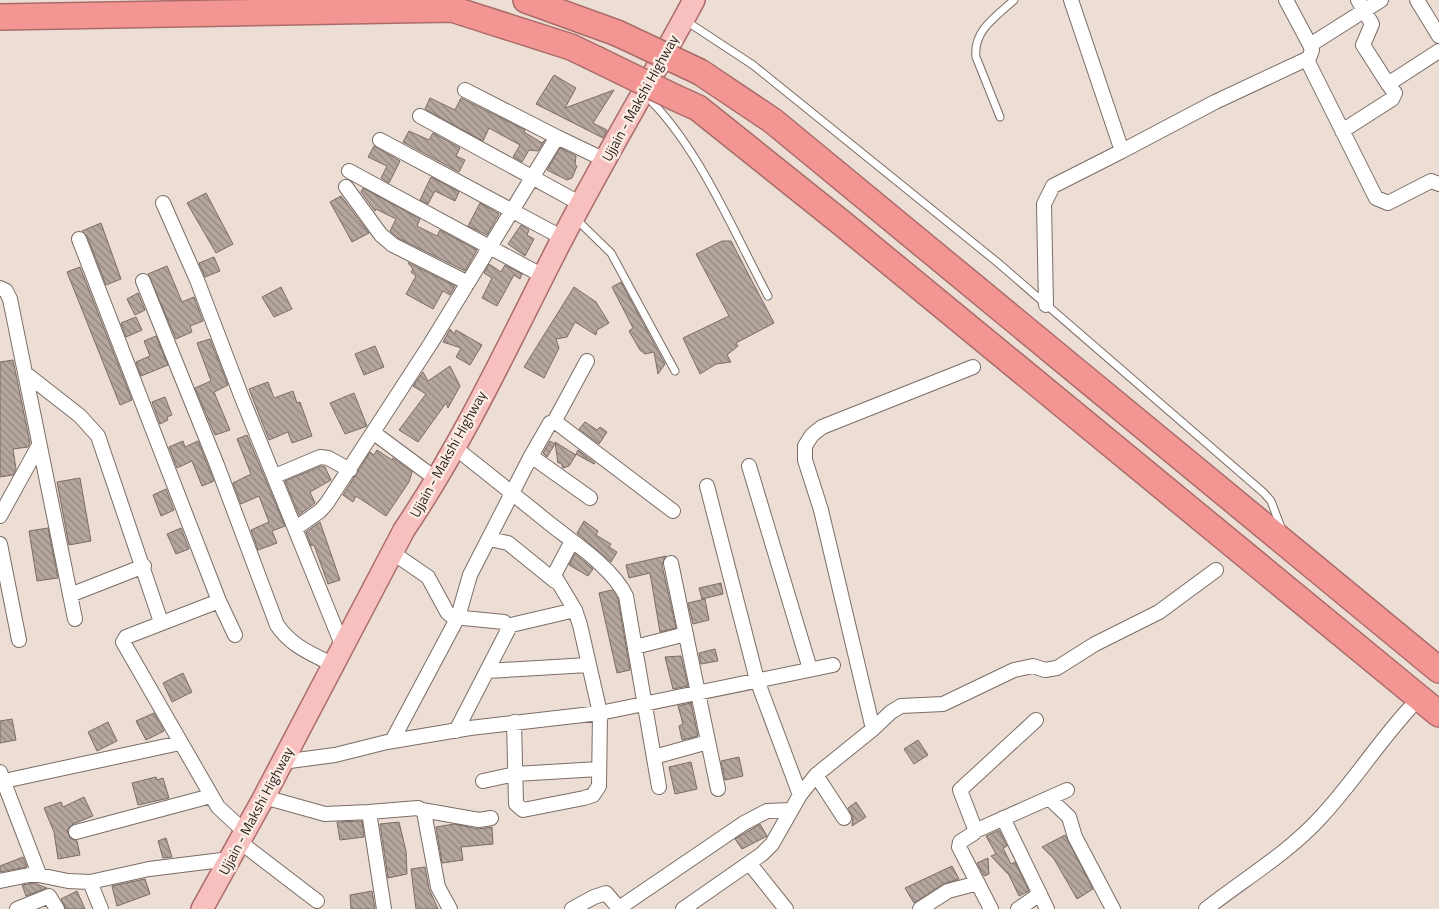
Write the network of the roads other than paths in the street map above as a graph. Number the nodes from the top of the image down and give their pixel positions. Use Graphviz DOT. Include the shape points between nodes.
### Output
graph roads {
  1 [pos="526,0"];
  2 [pos="694,0"];
  3 [pos="1014,0"];
  4 [pos="1071,0"];
  5 [pos="1287,0"];
  6 [pos="1381,0"];
  7 [pos="1417,0"];
  8 [pos="1365,11"];
  9 [pos="0,17"];
  10 [pos="684,20"];
  11 [pos="1439,36"];
  12 [pos="1439,51"];
  13 [pos="1310,53"];
  14 [pos="1388,84"];
  15 [pos="465,90"];
  16 [pos="661,103"];
  17 [pos="420,116"];
  18 [pos="1000,117"];
  19 [pos="1342,131"];
  20 [pos="557,137"];
  21 [pos="380,140"];
  22 [pos="1122,151"];
  23 [pos="605,160"];
  24 [pos="349,171"];
  25 [pos="534,177"];
  26 [pos="1439,184"];
  27 [pos="346,187"];
  28 [pos="163,203"];
  29 [pos="511,211"];
  30 [pos="581,217"];
  31 [pos="563,238"];
  32 [pos="79,239"];
  33 [pos="490,246"];
  34 [pos="543,276"];
  35 [pos="143,281"];
  36 [pos="468,283"];
  37 [pos="0,288"];
  38 [pos="768,296"];
  39 [pos="1046,304"];
  40 [pos="587,360"];
  41 [pos="973,367"];
  42 [pos="675,370"];
  43 [pos="25,373"];
  44 [pos="554,422"];
  45 [pos="374,433"];
  46 [pos="38,447"];
  47 [pos="454,447"];
  48 [pos="531,456"];
  49 [pos="749,466"];
  50 [pos="350,470"];
  51 [pos="275,476"];
  52 [pos="436,479"];
  53 [pos="707,486"];
  54 [pos="512,493"];
  55 [pos="590,498"];
  56 [pos="673,511"];
  57 [pos="0,516"];
  58 [pos="296,528"];
  59 [pos="488,539"];
  60 [pos="572,542"];
  61 [pos="0,544"];
  62 [pos="1288,544"];
  63 [pos="393,553"];
  64 [pos="672,563"];
  65 [pos="144,566"];
  66 [pos="1216,570"];
  67 [pos="555,581"];
  68 [pos="70,596"];
  69 [pos="219,601"];
  70 [pos="575,610"];
  71 [pos="458,617"];
  72 [pos="75,619"];
  73 [pos="161,622"];
  74 [pos="507,626"];
  75 [pos="686,634"];
  76 [pos="235,635"];
  77 [pos="18,640"];
  78 [pos="635,647"];
  79 [pos="339,656"];
  80 [pos="588,665"];
  81 [pos="833,666"];
  82 [pos="810,669"];
  83 [pos="1439,670"];
  84 [pos="487,671"];
  85 [pos="757,680"];
  86 [pos="698,693"];
  87 [pos="646,704"];
  88 [pos="1409,709"];
  89 [pos="600,713"];
  90 [pos="1439,714"];
  91 [pos="1036,720"];
  92 [pos="514,722"];
  93 [pos="873,729"];
  94 [pos="456,731"];
  95 [pos="392,741"];
  96 [pos="708,742"];
  97 [pos="180,743"];
  98 [pos="654,757"];
  99 [pos="282,762"];
  100 [pos="599,769"];
  101 [pos="515,774"];
  102 [pos="816,775"];
  103 [pos="2,776"];
  104 [pos="483,781"];
  105 [pos="659,787"];
  106 [pos="718,789"];
  107 [pos="1067,790"];
  108 [pos="800,795"];
  109 [pos="211,796"];
  110 [pos="264,797"];
  111 [pos="1049,798"];
  112 [pos="422,810"];
  113 [pos="791,810"];
  114 [pos="369,812"];
  115 [pos="491,818"];
  116 [pos="844,818"];
  117 [pos="1003,818"];
  118 [pos="975,831"];
  119 [pos="76,832"];
  120 [pos="238,844"];
  121 [pos="750,864"];
  122 [pos="39,874"];
  123 [pos="0,881"];
  124 [pos="90,882"];
  125 [pos="978,883"];
  126 [pos="1040,894"];
  127 [pos="317,901"];
  128 [pos="206,907"];
  129 [pos="615,908"];
  130 [pos="17,909"];
  131 [pos="58,909"];
  132 [pos="101,909"];
  133 [pos="384,909"];
  134 [pos="450,909"];
  135 [pos="572,909"];
  136 [pos="683,909"];
  137 [pos="786,909"];
  138 [pos="920,909"];
  139 [pos="991,909"];
  140 [pos="1018,909"];
  141 [pos="1048,909"];
  142 [pos="1113,909"];
  143 [pos="1206,909"];
  1 -- 62 [label="highway, bridge" via="617,33 700,72 773,121"];
  2 -- 10 [label="main road, Ujjain - Makshi Highway"];
  3 -- 18 [label="lane" via="988,24 975,46 976,57"];
  4 -- 22 [label="street"];
  5 -- 13 [label="street"];
  6 -- 8 [label="street"];
  7 -- 11 [label="street"];
  8 -- 13 [label="street"];
  8 -- 14 [label="street" via="1372,28 1363,45"];
  9 -- 16 [label="highway, bridge" via="452,9 571,47 596,59"];
  10 -- 16 [label="main road, Ujjain - Makshi Highway"];
  10 -- 39 [label="lane" via="753,65"];
  12 -- 14 [label="street"];
  13 -- 19 [label="street"];
  13 -- 22 [label="street"];
  14 -- 19 [label="street" via="1394,93 1392,99"];
  15 -- 20 [label="street"];
  16 -- 23 [label="main road, Ujjain - Makshi Highway"];
  16 -- 38 [label="lane" via="700,167"];
  16 -- 90 [label="highway" via="698,108"];
  17 -- 25 [label="street"];
  19 -- 26 [label="street" via="1376,198 1382,202 1388,203 1431,181"];
  20 -- 23 [label="street"];
  20 -- 25 [label="street"];
  21 -- 29 [label="street"];
  22 -- 39 [label="street" via="1053,186 1047,194 1044,204"];
  23 -- 30 [label="main road, Ujjain - Makshi Highway"];
  24 -- 33 [label="street"];
  25 -- 29 [label="street"];
  25 -- 30 [label="street"];
  27 -- 36 [label="street" via="381,235 393,245"];
  28 -- 51 [label="street"];
  29 -- 31 [label="street"];
  29 -- 33 [label="street"];
  30 -- 31 [label="main road, Ujjain - Makshi Highway"];
  30 -- 42 [label="lane" via="610,253"];
  31 -- 34 [label="main road, Ujjain - Makshi Highway"];
  32 -- 69 [label="street"];
  33 -- 34 [label="street"];
  33 -- 36 [label="street"];
  34 -- 47 [label="main road, Ujjain - Makshi Highway"];
  35 -- 79 [label="street" via="220,473 276,625 294,645"];
  36 -- 45 [label="street"];
  37 -- 43 [label="street" via="10,299"];
  39 -- 62 [label="lane" via="1264,493 1271,501"];
  40 -- 44 [label="street"];
  41 -- 93 [label="street" via="822,427 805,446 805,460 821,510"];
  43 -- 46 [label="street"];
  43 -- 65 [label="street" via="80,416 98,436"];
  44 -- 48 [label="street" via="548,426"];
  44 -- 56 [label="street"];
  45 -- 50 [label="street"];
  45 -- 52 [label="street"];
  46 -- 57 [label="street"];
  46 -- 68 [label="street"];
  47 -- 52 [label="main road, Ujjain - Makshi Highway"];
  47 -- 54 [label="street"];
  48 -- 54 [label="street"];
  48 -- 55 [label="street"];
  49 -- 82 [label="street"];
  50 -- 51 [label="street" via="320,457"];
  50 -- 58 [label="street" via="320,511"];
  51 -- 58 [label="street"];
  52 -- 63 [label="main road, Ujjain - Makshi Highway"];
  53 -- 85 [label="street"];
  54 -- 59 [label="street"];
  54 -- 60 [label="street"];
  58 -- 79 [label="street"];
  59 -- 67 [label="street" via="508,543"];
  59 -- 71 [label="street" via="470,575"];
  60 -- 67 [label="street" via="555,571"];
  60 -- 78 [label="street" via="614,576 620,585 626,596"];
  61 -- 77 [label="street"];
  62 -- 83 [label="highway"];
  63 -- 71 [label="street" via="428,577 447,612"];
  63 -- 79 [label="main road, Ujjain - Makshi Highway"];
  64 -- 75 [label="street"];
  65 -- 68 [label="street"];
  65 -- 73 [label="street"];
  66 -- 93 [label="street" via="1159,612 1095,644 1057,668 1045,670 1032,666 1014,670 943,704 901,706"];
  67 -- 70 [label="street"];
  68 -- 72 [label="street"];
  69 -- 73 [label="street"];
  69 -- 76 [label="street"];
  70 -- 74 [label="street"];
  70 -- 80 [label="street"];
  71 -- 74 [label="street" via="504,622"];
  71 -- 95 [label="street"];
  73 -- 97 [label="street" via="126,637 123,642"];
  74 -- 84 [label="street" via="508,630"];
  75 -- 78 [label="street"];
  75 -- 86 [label="street"];
  78 -- 87 [label="street"];
  79 -- 99 [label="main road, Ujjain - Makshi Highway"];
  80 -- 84 [label="street"];
  80 -- 89 [label="street"];
  81 -- 82 [label="street"];
  82 -- 85 [label="street"];
  84 -- 94 [label="street"];
  85 -- 86 [label="street"];
  85 -- 108 [label="street"];
  86 -- 87 [label="street"];
  86 -- 96 [label="street"];
  87 -- 89 [label="street"];
  87 -- 98 [label="street"];
  88 -- 143 [label="street" via="1319,819 1290,847"];
  89 -- 92 [label="street"];
  89 -- 100 [label="street"];
  91 -- 118 [label="street" via="961,788"];
  92 -- 94 [label="street"];
  92 -- 101 [label="street"];
  93 -- 102 [label="street"];
  94 -- 95 [label="street"];
  95 -- 99 [label="street" via="335,755"];
  96 -- 98 [label="street"];
  96 -- 106 [label="street"];
  97 -- 103 [label="street"];
  97 -- 109 [label="street"];
  98 -- 105 [label="street"];
  99 -- 110 [label="main road, Ujjain - Makshi Highway"];
  100 -- 101 [label="street"];
  100 -- 101 [label="street" via="599,786 593,795 523,810 516,804"];
  101 -- 104 [label="street"];
  102 -- 108 [label="street"];
  102 -- 116 [label="street"];
  103 -- 122 [label="street"];
  107 -- 111 [label="street"];
  108 -- 113 [label="street"];
  109 -- 119 [label="street"];
  109 -- 120 [label="street"];
  110 -- 114 [label="street" via="331,814"];
  110 -- 120 [label="main road, Ujjain - Makshi Highway"];
  111 -- 117 [label="street"];
  111 -- 142 [label="street" via="1069,817 1075,837"];
  112 -- 114 [label="street"];
  112 -- 115 [label="street" via="479,820"];
  112 -- 134 [label="street" via="426,815 438,887"];
  113 -- 121 [label="street" via="776,838"];
  113 -- 129 [label="street" via="762,813"];
  114 -- 133 [label="street"];
  117 -- 118 [label="street"];
  117 -- 126 [label="street"];
  118 -- 125 [label="street" via="959,845"];
  120 -- 124 [label="street"];
  120 -- 127 [label="street"];
  120 -- 128 [label="main road, Ujjain - Makshi Highway"];
  121 -- 136 [label="street"];
  121 -- 137 [label="street"];
  122 -- 123 [label="street"];
  122 -- 124 [label="street"];
  124 -- 132 [label="street"];
  125 -- 138 [label="street" via="948,891"];
  125 -- 139 [label="street"];
  126 -- 140 [label="street"];
  126 -- 141 [label="street"];
  129 -- 135 [label="street" via="606,893"];
  130 -- 131 [label="street" via="49,896"];
}
